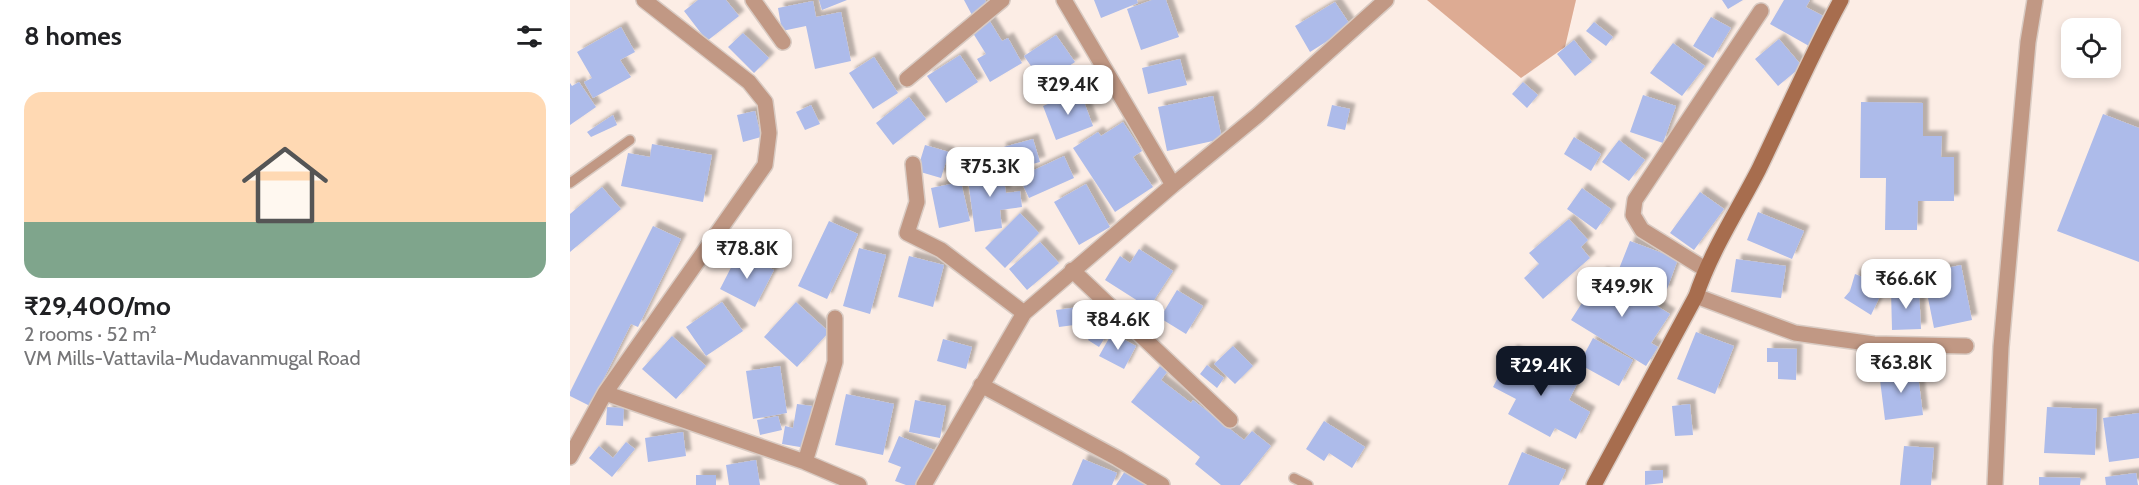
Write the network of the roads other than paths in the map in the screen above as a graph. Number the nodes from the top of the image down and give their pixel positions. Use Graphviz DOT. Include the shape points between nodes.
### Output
graph roads {
  1 [pos="644,0"];
  2 [pos="753,0"];
  3 [pos="1002,0"];
  4 [pos="1064,0"];
  5 [pos="1386,0"];
  6 [pos="1841,0"];
  7 [pos="2036,0"];
  8 [pos="1761,11"];
  9 [pos="783,42"];
  10 [pos="908,79"];
  11 [pos="630,140"];
  12 [pos="913,164"];
  13 [pos="570,183"];
  14 [pos="1173,185"];
  15 [pos="1705,269"];
  16 [pos="1072,270"];
  17 [pos="1696,296"];
  18 [pos="1024,313"];
  19 [pos="835,318"];
  20 [pos="1966,346"];
  21 [pos="981,385"];
  22 [pos="605,393"];
  23 [pos="1230,420"];
  24 [pos="570,457"];
  25 [pos="806,462"];
  26 [pos="1294,478"];
  27 [pos="859,485"];
  28 [pos="924,485"];
  29 [pos="1162,485"];
  30 [pos="1308,485"];
  31 [pos="1594,485"];
  32 [pos="1995,485"];
  1 -- 22 [label="street" via="749,82 765,102 769,133 765,165"];
  2 -- 9 [label="street"];
  3 -- 10 [label="street"];
  4 -- 14 [label="street"];
  5 -- 14 [label="street" via="1258,116"];
  6 -- 15 [label="street"];
  7 -- 32 [label="street" via="2028,42 2001,347"];
  8 -- 15 [label="street" via="1635,200 1633,215 1642,230"];
  11 -- 13 [label="lane"];
  12 -- 18 [label="street" via="917,202 908,233 941,249"];
  14 -- 16 [label="street"];
  15 -- 17 [label="street"];
  16 -- 18 [label="street"];
  16 -- 23 [label="street"];
  17 -- 20 [label="street" via="1795,333 1874,344"];
  17 -- 31 [label="street"];
  18 -- 21 [label="street"];
  19 -- 25 [label="street" via="836,362"];
  21 -- 28 [label="street"];
  21 -- 29 [label="street"];
  22 -- 24 [label="street"];
  22 -- 25 [label="street"];
  25 -- 27 [label="street"];
  26 -- 30 [label="lane"];
}
